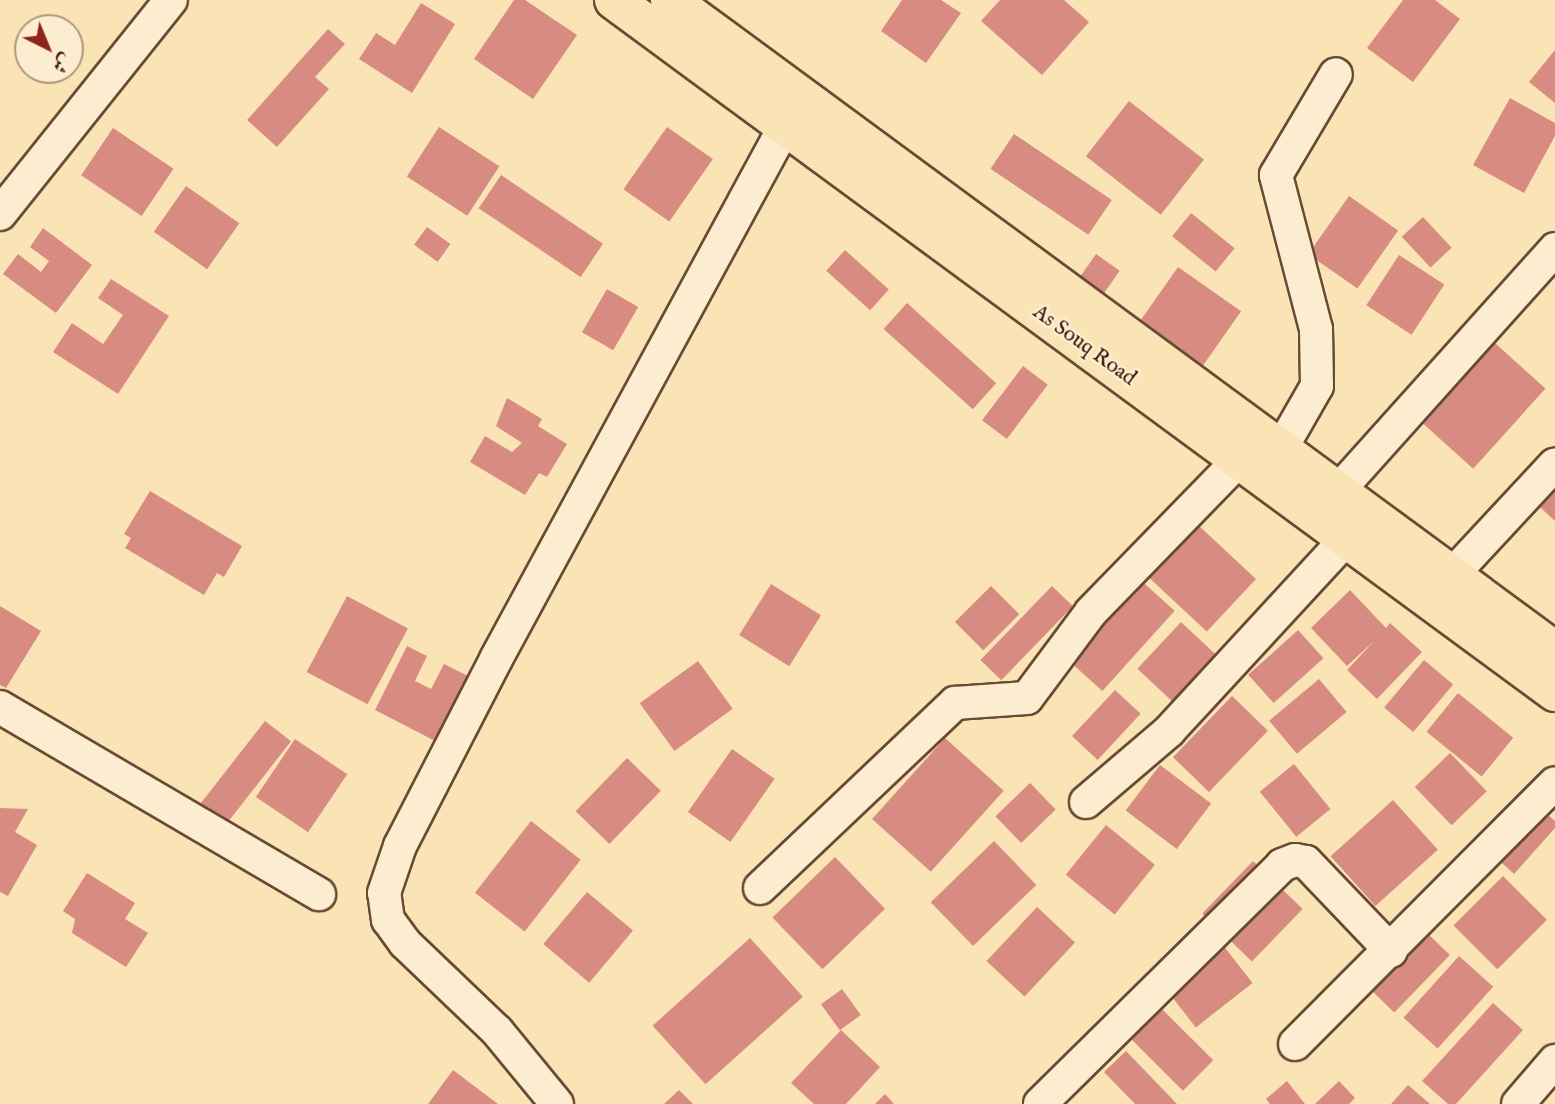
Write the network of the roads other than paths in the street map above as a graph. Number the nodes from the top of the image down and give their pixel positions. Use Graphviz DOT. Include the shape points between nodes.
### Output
graph roads {
  1 [pos="171,0"];
  2 [pos="614,0"];
  3 [pos="670,0"];
  4 [pos="1336,75"];
  5 [pos="785,126"];
  6 [pos="0,214"];
  7 [pos="1555,249"];
  8 [pos="1282,447"];
  9 [pos="1239,460"];
  10 [pos="1555,464"];
  11 [pos="1338,492"];
  12 [pos="1346,539"];
  13 [pos="1452,575"];
  14 [pos="1555,651"];
  15 [pos="1555,692"];
  16 [pos="0,707"];
  17 [pos="1555,783"];
  18 [pos="1086,802"];
  19 [pos="760,888"];
  20 [pos="319,894"];
  21 [pos="1391,951"];
  22 [pos="1296,1044"];
  23 [pos="1555,1061"];
  24 [pos="557,1104"];
  25 [pos="1040,1104"];
  26 [pos="1518,1104"];
  1 -- 6 [label="street"];
  2 -- 5 [label="main road, As Souq Road"];
  3 -- 8 [label="main road, As Souq Road"];
  4 -- 8 [label="street" via="1276,174 1316,329 1317,386"];
  5 -- 9 [label="main road, As Souq Road"];
  5 -- 24 [label="street" via="496,659 400,846 384,893 388,920 405,943 497,1031"];
  7 -- 11 [label="street"];
  8 -- 11 [label="main road, As Souq Road"];
  9 -- 12 [label="main road, As Souq Road"];
  9 -- 19 [label="street" via="1091,612 1027,698 955,703"];
  10 -- 13 [label="street"];
  11 -- 13 [label="main road, As Souq Road"];
  12 -- 15 [label="main road, As Souq Road"];
  12 -- 18 [label="street" via="1205,695"];
  13 -- 14 [label="main road, As Souq Road"];
  16 -- 20 [label="street"];
  17 -- 21 [label="street"];
  21 -- 22 [label="street"];
  21 -- 25 [label="street" via="1306,862 1282,864"];
  23 -- 26 [label="street"];
}
